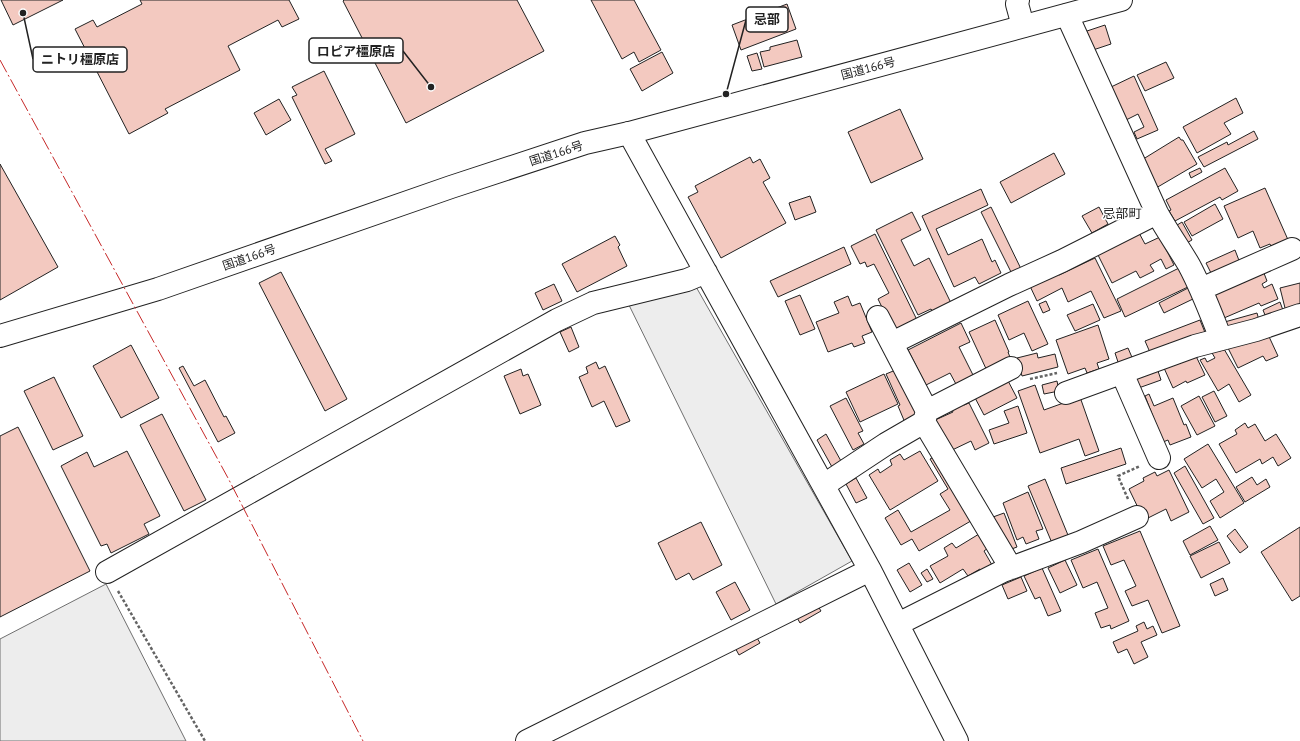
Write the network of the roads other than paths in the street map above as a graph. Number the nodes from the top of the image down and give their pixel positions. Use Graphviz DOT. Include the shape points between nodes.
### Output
graph roads {
  1 [pos="1121,0"];
  2 [pos="1016,1"];
  3 [pos="1067,15"];
  4 [pos="1023,26"];
  5 [pos="629,132"];
  6 [pos="1157,213"];
  7 [pos="1292,249"];
  8 [pos="706,272"];
  9 [pos="1201,289"];
  10 [pos="1300,315"];
  11 [pos="878,317"];
  12 [pos="0,336"];
  13 [pos="1221,339"];
  14 [pos="892,343"];
  15 [pos="1011,368"];
  16 [pos="1122,373"];
  17 [pos="1066,393"];
  18 [pos="925,416"];
  19 [pos="1158,458"];
  20 [pos="824,485"];
  21 [pos="1137,517"];
  22 [pos="1011,568"];
  23 [pos="870,570"];
  24 [pos="107,572"];
  25 [pos="898,624"];
  26 [pos="527,741"];
  27 [pos="957,741"];
  1 -- 3 [label="main road, 国道166号"];
  2 -- 4 [label="main road"];
  3 -- 4 [label="main road, 国道166号"];
  3 -- 6 [label="main road"];
  4 -- 5 [label="main road, 国道166号"];
  5 -- 8 [label="main road"];
  5 -- 12 [label="main road, 国道166号" via="585,143 451,187 158,289"];
  6 -- 9 [label="main road"];
  6 -- 14 [label="main road"];
  7 -- 9 [label="main road"];
  8 -- 20 [label="main road"];
  8 -- 24 [label="main road" via="687,280 593,303 557,320"];
  9 -- 13 [label="main road"];
  10 -- 13 [label="main road"];
  11 -- 14 [label="main road"];
  13 -- 16 [label="main road"];
  14 -- 18 [label="main road"];
  15 -- 18 [label="main road"];
  16 -- 17 [label="main road"];
  16 -- 19 [label="main road"];
  18 -- 20 [label="main road"];
  18 -- 22 [label="main road"];
  20 -- 23 [label="main road"];
  21 -- 22 [label="main road" via="1092,538"];
  22 -- 25 [label="main road"];
  23 -- 25 [label="main road"];
  23 -- 26 [label="main road"];
  25 -- 27 [label="main road"];
}
